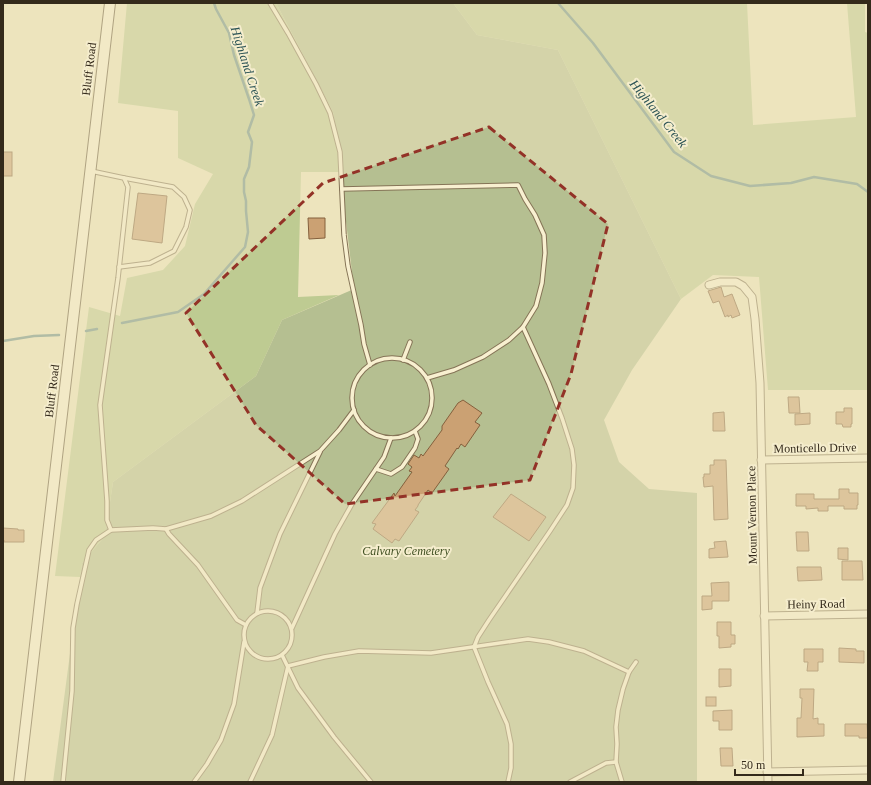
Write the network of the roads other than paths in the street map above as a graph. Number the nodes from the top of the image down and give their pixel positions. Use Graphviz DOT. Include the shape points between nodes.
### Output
graph roads {
  1 [pos="110,3"];
  2 [pos="270,3"];
  3 [pos="91,171"];
  4 [pos="124,178"];
  5 [pos="342,189"];
  6 [pos="119,267"];
  7 [pos="709,285"];
  8 [pos="523,327"];
  9 [pos="410,342"];
  10 [pos="403,360"];
  11 [pos="370,364"];
  12 [pos="427,378"];
  13 [pos="354,410"];
  14 [pos="415,431"];
  15 [pos="391,438"];
  16 [pos="320,451"];
  17 [pos="868,458"];
  18 [pos="761,460"];
  19 [pos="376,469"];
  20 [pos="166,529"];
  21 [pos="111,530"];
  22 [pos="257,613"];
  23 [pos="868,614"];
  24 [pos="764,616"];
  25 [pos="246,625"];
  26 [pos="292,628"];
  27 [pos="245,642"];
  28 [pos="474,647"];
  29 [pos="282,655"];
  30 [pos="636,662"];
  31 [pos="288,666"];
  32 [pos="629,672"];
  33 [pos="616,762"];
  34 [pos="868,770"];
  35 [pos="768,772"];
  36 [pos="19,782"];
  37 [pos="63,782"];
  38 [pos="194,782"];
  39 [pos="250,782"];
  40 [pos="371,782"];
  41 [pos="508,782"];
  42 [pos="570,782"];
  43 [pos="622,782"];
  44 [pos="768,782"];
  1 -- 3 [label="main road, Bluff Road"];
  2 -- 5 [label="lane" via="330,113 340,152"];
  3 -- 4 [label="lane"];
  3 -- 36 [label="main road, Bluff Road"];
  4 -- 6 [label="lane" via="128,187"];
  4 -- 6 [label="lane" via="173,187 184,197 190,210 186,227 174,251 150,263"];
  5 -- 8 [label="lane" via="518,185 544,235 545,253 542,283 536,306"];
  5 -- 11 [label="lane" via="348,266"];
  6 -- 21 [label="lane" via="100,405 107,520"];
  7 -- 18 [label="street, Mount Vernon Place" via="736,282 752,297 760,383"];
  8 -- 12 [label="lane" via="483,357"];
  8 -- 28 [label="lane" via="549,384 572,449 573,488 567,505 489,620"];
  9 -- 10 [label="lane"];
  10 -- 11 [label="lane" via="392,358"];
  10 -- 12 [label="lane" via="412,364"];
  11 -- 13 [label="lane" via="354,385"];
  12 -- 14 [label="lane" via="431,389 430,412"];
  13 -- 15 [label="lane" via="364,427 381,437"];
  13 -- 16 [label="lane"];
  14 -- 15 [label="lane" via="399,438"];
  14 -- 19 [label="lane" via="418,438 415,448 402,468 391,474"];
  15 -- 19 [label="lane"];
  16 -- 20 [label="lane" via="242,501 211,516"];
  16 -- 22 [label="lane" via="280,534 260,588"];
  17 -- 18 [label="street, Monticello Drive"];
  18 -- 24 [label="street, Mount Vernon Place"];
  19 -- 26 [label="lane" via="335,534"];
  20 -- 21 [label="lane"];
  20 -- 25 [label="lane" via="198,565 237,620"];
  21 -- 37 [label="lane" via="96,540 88,550 76,604 72,691"];
  22 -- 25 [label="lane"];
  22 -- 26 [label="lane" via="280,613"];
  23 -- 24 [label="street, Heiny Road"];
  24 -- 35 [label="street, Mount Vernon Place"];
  25 -- 27 [label="lane"];
  26 -- 29 [label="lane" via="293,639 286,653"];
  27 -- 29 [label="lane" via="248,650 262,659"];
  27 -- 38 [label="lane" via="234,704 208,764"];
  28 -- 31 [label="lane" via="431,653 359,651"];
  28 -- 32 [label="lane" via="528,639 549,642 584,650"];
  28 -- 41 [label="lane" via="507,724 511,744"];
  29 -- 31 [label="lane"];
  30 -- 32 [label="lane"];
  31 -- 39 [label="lane" via="272,735"];
  31 -- 40 [label="lane" via="298,688 312,708"];
  32 -- 33 [label="lane" via="618,710"];
  33 -- 42 [label="lane" via="606,764"];
  33 -- 43 [label="lane"];
  34 -- 35 [label="street"];
  35 -- 44 [label="street, Mount Vernon Place"];
}
